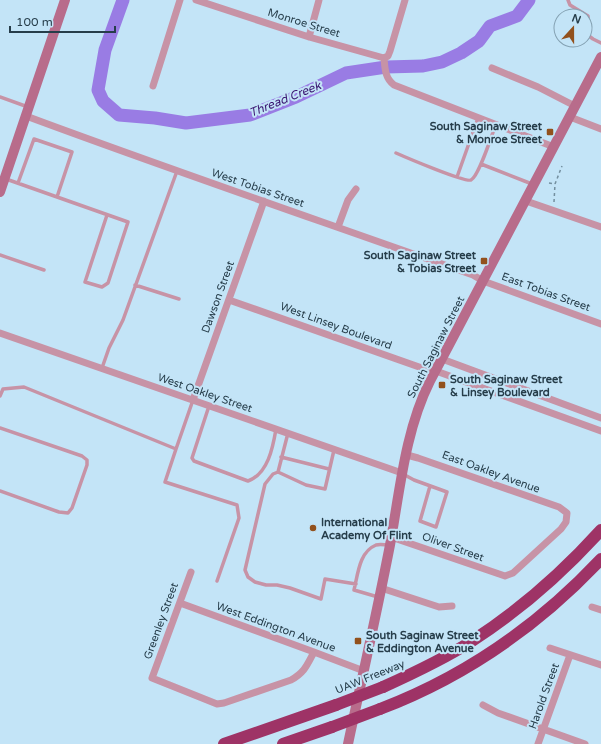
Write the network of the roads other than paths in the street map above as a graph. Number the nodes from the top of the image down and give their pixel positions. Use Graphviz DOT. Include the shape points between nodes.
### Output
graph roads {
  1 [pos="65,0"];
  2 [pos="180,0"];
  3 [pos="196,0"];
  4 [pos="319,0"];
  5 [pos="405,0"];
  6 [pos="568,0"];
  7 [pos="574,8"];
  8 [pos="309,37"];
  9 [pos="601,57"];
  10 [pos="384,58"];
  11 [pos="492,68"];
  12 [pos="153,86"];
  13 [pos="0,97"];
  14 [pos="575,106"];
  15 [pos="28,112"];
  16 [pos="570,117"];
  17 [pos="478,118"];
  18 [pos="496,124"];
  19 [pos="601,129"];
  20 [pos="554,147"];
  21 [pos="396,153"];
  22 [pos="481,164"];
  23 [pos="177,171"];
  24 [pos="457,177"];
  25 [pos="5,178"];
  26 [pos="18,183"];
  27 [pos="534,185"];
  28 [pos="356,189"];
  29 [pos="0,192"];
  30 [pos="57,197"];
  31 [pos="264,201"];
  32 [pos="526,201"];
  33 [pos="108,215"];
  34 [pos="338,227"];
  35 [pos="601,227"];
  36 [pos="0,255"];
  37 [pos="44,270"];
  38 [pos="483,281"];
  39 [pos="135,284"];
  40 [pos="179,299"];
  41 [pos="229,300"];
  42 [pos="601,324"];
  43 [pos="0,333"];
  44 [pos="442,359"];
  45 [pos="102,368"];
  46 [pos="436,371"];
  47 [pos="0,396"];
  48 [pos="545,398"];
  49 [pos="193,400"];
  50 [pos="209,406"];
  51 [pos="541,410"];
  52 [pos="601,418"];
  53 [pos="0,428"];
  54 [pos="276,429"];
  55 [pos="601,432"];
  56 [pos="288,433"];
  57 [pos="176,449"];
  58 [pos="334,449"];
  59 [pos="407,455"];
  60 [pos="281,457"];
  61 [pos="330,468"];
  62 [pos="278,472"];
  63 [pos="402,474"];
  64 [pos="430,486"];
  65 [pos="0,491"];
  66 [pos="601,530"];
  67 [pos="391,541"];
  68 [pos="601,559"];
  69 [pos="191,572"];
  70 [pos="507,576"];
  71 [pos="217,581"];
  72 [pos="356,584"];
  73 [pos="380,593"];
  74 [pos="180,603"];
  75 [pos="452,606"];
  76 [pos="592,607"];
  77 [pos="601,610"];
  78 [pos="550,648"];
  79 [pos="314,652"];
  80 [pos="570,655"];
  81 [pos="601,665"];
  82 [pos="364,671"];
  83 [pos="483,704"];
  84 [pos="543,729"];
  85 [pos="224,744"];
  86 [pos="283,744"];
  87 [pos="348,744"];
  88 [pos="538,744"];
  89 [pos="585,744"];
  1 -- 15 [label="main road"];
  2 -- 12 [label="street"];
  3 -- 8 [label="street, Monroe Street"];
  4 -- 8 [label="street"];
  5 -- 10 [label="street" via="390,51"];
  6 -- 7 [label="lane"];
  8 -- 10 [label="street, Monroe Street"];
  9 -- 14 [label="main road, South Saginaw Street"];
  10 -- 17 [label="street" via="385,73 394,85"];
  11 -- 14 [label="street"];
  13 -- 15 [label="lane"];
  14 -- 16 [label="main road, South Saginaw Street"];
  15 -- 23 [label="street, West Tobias Street"];
  15 -- 25 [label="main road"];
  16 -- 19 [label="street"];
  16 -- 20 [label="main road, South Saginaw Street"];
  17 -- 18 [label="street"];
  17 -- 24 [label="lane"];
  18 -- 20 [label="street"];
  18 -- 22 [label="lane"];
  20 -- 27 [label="main road, South Saginaw Street"];
  21 -- 24 [label="lane"];
  22 -- 24 [label="lane" via="471,180"];
  22 -- 27 [label="lane"];
  23 -- 31 [label="street, West Tobias Street"];
  23 -- 39 [label="lane"];
  25 -- 26 [label="lane"];
  25 -- 29 [label="main road"];
  26 -- 30 [label="lane"];
  26 -- 30 [label="lane" via="34,139 72,152"];
  27 -- 32 [label="main road, South Saginaw Street"];
  28 -- 34 [label="street" via="348,200"];
  30 -- 33 [label="lane"];
  31 -- 34 [label="street, West Tobias Street"];
  31 -- 41 [label="street, Dawson Street"];
  32 -- 35 [label="street"];
  32 -- 38 [label="main road, South Saginaw Street"];
  33 -- 33 [label="lane" via="128,222 108,283 102,287 85,282"];
  34 -- 38 [label="street, West Tobias Street" via="473,275"];
  36 -- 37 [label="lane"];
  38 -- 42 [label="street, East Tobias Street"];
  38 -- 44 [label="main road, South Saginaw Street"];
  39 -- 40 [label="lane"];
  39 -- 45 [label="lane"];
  41 -- 46 [label="street, West Linsey Boulevard"];
  41 -- 49 [label="street, Dawson Street"];
  43 -- 45 [label="street, West Oakley Street"];
  44 -- 46 [label="main road, South Saginaw Street"];
  44 -- 48 [label="street"];
  45 -- 49 [label="street, West Oakley Street"];
  46 -- 51 [label="street, West Linsey Boulevard"];
  46 -- 59 [label="main road, South Saginaw Street" via="416,416"];
  47 -- 57 [label="lane" via="3,389 24,387"];
  48 -- 51 [label="street"];
  48 -- 52 [label="street"];
  49 -- 50 [label="street, West Oakley Street"];
  49 -- 57 [label="lane"];
  50 -- 54 [label="street, West Oakley Street"];
  50 -- 54 [label="lane" via="192,458 194,461 248,481 257,476 269,458"];
  51 -- 55 [label="street, West Linsey Boulevard"];
  53 -- 65 [label="lane" via="82,456 87,460 72,508 68,513"];
  54 -- 56 [label="street, West Oakley Street"];
  56 -- 58 [label="street, West Oakley Street"];
  56 -- 60 [label="lane"];
  57 -- 71 [label="lane" via="165,482 238,505 239,518"];
  58 -- 61 [label="lane"];
  58 -- 63 [label="street, West Oakley Street"];
  59 -- 63 [label="main road, South Saginaw Street"];
  59 -- 70 [label="street, East Oakley Avenue" via="567,513 566,522 561,529"];
  60 -- 61 [label="lane"];
  60 -- 62 [label="lane"];
  61 -- 62 [label="lane" via="325,489 306,485"];
  62 -- 72 [label="lane" via="272,474 265,484 245,570 248,577 266,586 277,585 321,599 325,579"];
  63 -- 64 [label="lane"];
  63 -- 67 [label="main road, South Saginaw Street"];
  64 -- 64 [label="lane" via="447,492 436,527 420,521"];
  66 -- 85 [label="highway, UAW Freeway, bridge" via="560,571 504,619 471,642 383,687"];
  67 -- 70 [label="street, Oliver Street"];
  67 -- 72 [label="lane" via="366,552 360,563"];
  67 -- 73 [label="main road, South Saginaw Street"];
  68 -- 86 [label="highway, bridge" via="554,604 509,640 451,676 408,698"];
  69 -- 74 [label="street, Greenley Street"];
  72 -- 73 [label="lane" via="354,590"];
  73 -- 75 [label="street" via="438,607"];
  73 -- 82 [label="main road, South Saginaw Street"];
  74 -- 79 [label="street, West Eddington Avenue"];
  74 -- 79 [label="street, Greenley Street" via="152,678 216,704 224,704 301,675"];
  76 -- 77 [label="street"];
  78 -- 80 [label="street"];
  79 -- 82 [label="street, West Eddington Avenue"];
  80 -- 81 [label="street"];
  80 -- 84 [label="street, Harold Street"];
  82 -- 87 [label="main road, South Saginaw Street"];
  83 -- 84 [label="street" via="498,713"];
  84 -- 88 [label="street, Harold Street"];
  84 -- 89 [label="street"];
}
